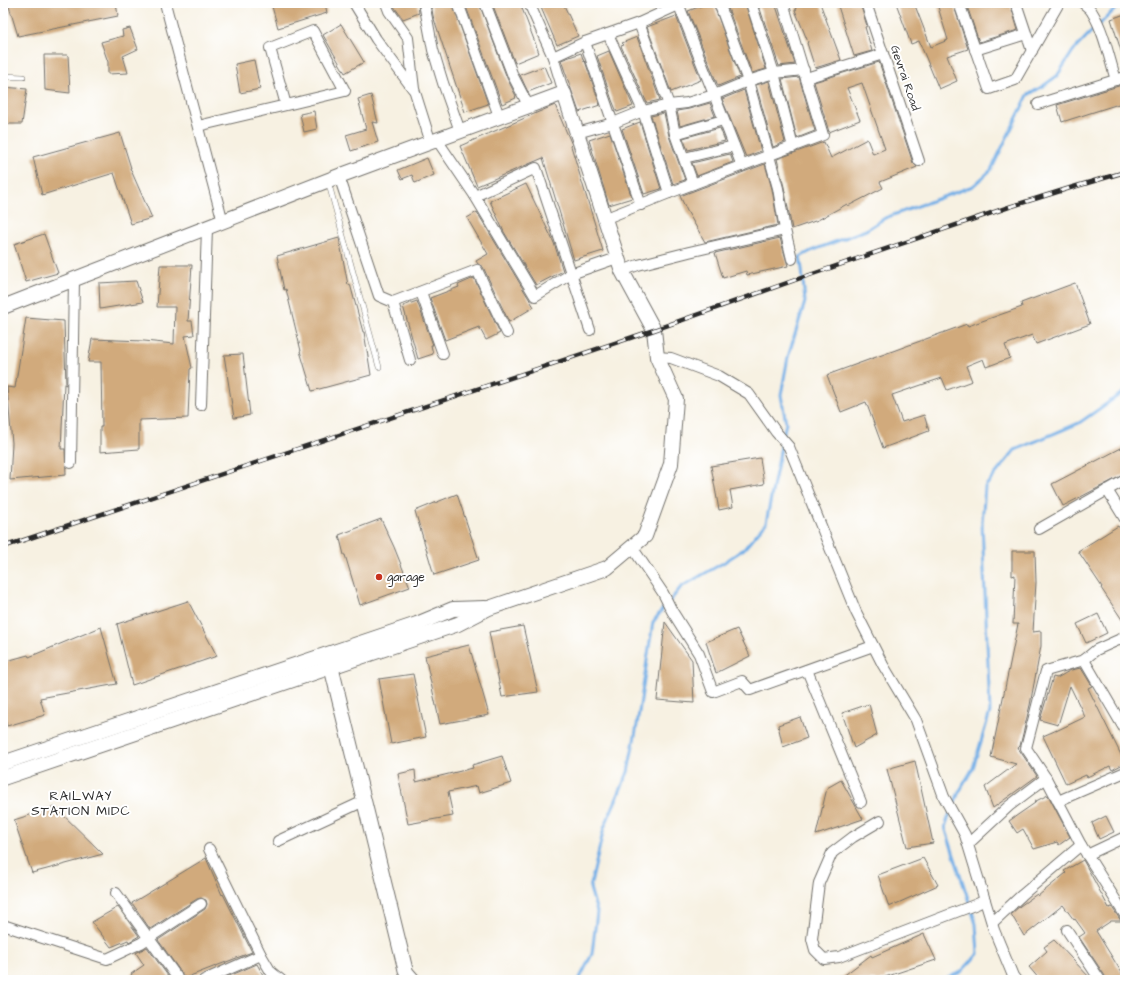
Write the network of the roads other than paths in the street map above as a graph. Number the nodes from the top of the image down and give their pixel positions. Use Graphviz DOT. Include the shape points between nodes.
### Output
graph roads {
  1 [pos="165,3"];
  2 [pos="354,3"];
  3 [pos="386,3"];
  4 [pos="424,3"];
  5 [pos="458,3"];
  6 [pos="485,3"];
  7 [pos="529,3"];
  8 [pos="719,3"];
  9 [pos="750,3"];
  10 [pos="783,3"];
  11 [pos="866,3"];
  12 [pos="959,3"];
  13 [pos="1016,3"];
  14 [pos="1059,3"];
  15 [pos="1083,3"];
  16 [pos="680,4"];
  17 [pos="639,23"];
  18 [pos="608,34"];
  19 [pos="1026,34"];
  20 [pos="585,42"];
  21 [pos="975,50"];
  22 [pos="1032,51"];
  23 [pos="883,54"];
  24 [pos="553,57"];
  25 [pos="774,73"];
  26 [pos="805,74"];
  27 [pos="3,76"];
  28 [pos="23,77"];
  29 [pos="1120,79"];
  30 [pos="748,81"];
  31 [pos="414,89"];
  32 [pos="564,93"];
  33 [pos="714,95"];
  34 [pos="1038,104"];
  35 [pos="286,105"];
  36 [pos="669,105"];
  37 [pos="528,106"];
  38 [pos="643,111"];
  39 [pos="499,116"];
  40 [pos="724,120"];
  41 [pos="613,123"];
  42 [pos="198,126"];
  43 [pos="460,131"];
  44 [pos="577,133"];
  45 [pos="674,134"];
  46 [pos="434,141"];
  47 [pos="734,146"];
  48 [pos="793,147"];
  49 [pos="770,156"];
  50 [pos="684,158"];
  51 [pos="919,161"];
  52 [pos="742,166"];
  53 [pos="333,178"];
  54 [pos="693,184"];
  55 [pos="669,193"];
  56 [pos="475,196"];
  57 [pos="641,205"];
  58 [pos="604,219"];
  59 [pos="224,222"];
  60 [pos="207,228"];
  61 [pos="786,230"];
  62 [pos="792,259"];
  63 [pos="619,265"];
  64 [pos="571,274"];
  65 [pos="74,280"];
  66 [pos="421,292"];
  67 [pos="393,302"];
  68 [pos="3,307"];
  69 [pos="590,330"];
  70 [pos="507,333"];
  71 [pos="443,354"];
  72 [pos="657,357"];
  73 [pos="410,360"];
  74 [pos="379,367"];
  75 [pos="200,405"];
  76 [pos="71,463"];
  77 [pos="1125,480"];
  78 [pos="1107,490"];
  79 [pos="1125,519"];
  80 [pos="1038,529"];
  81 [pos="632,547"];
  82 [pos="1125,637"];
  83 [pos="873,646"];
  84 [pos="330,660"];
  85 [pos="1084,660"];
  86 [pos="807,670"];
  87 [pos="1125,730"];
  88 [pos="3,763"];
  89 [pos="1125,772"];
  90 [pos="3,778"];
  91 [pos="1046,778"];
  92 [pos="364,801"];
  93 [pos="1058,801"];
  94 [pos="861,802"];
  95 [pos="880,821"];
  96 [pos="1125,837"];
  97 [pos="966,840"];
  98 [pos="278,841"];
  99 [pos="1081,845"];
  100 [pos="209,849"];
  101 [pos="1087,855"];
  102 [pos="116,893"];
  103 [pos="981,902"];
  104 [pos="201,904"];
  105 [pos="1125,915"];
  106 [pos="992,923"];
  107 [pos="3,925"];
  108 [pos="1067,930"];
  109 [pos="149,938"];
  110 [pos="261,955"];
  111 [pos="408,977"];
  112 [pos="275,979"];
  113 [pos="179,980"];
  114 [pos="204,980"];
  115 [pos="1016,980"];
  116 [pos="1100,980"];
  1 -- 42 [label="street"];
  2 -- 31 [label="street" via="376,39"];
  3 -- 31 [label="street" via="408,38"];
  4 -- 43 [label="street" via="433,50"];
  5 -- 39 [label="street"];
  6 -- 37 [label="street" via="513,76"];
  7 -- 24 [label="street"];
  8 -- 30 [label="street"];
  9 -- 25 [label="street"];
  10 -- 26 [label="street"];
  11 -- 23 [label="street, Gevrai Road"];
  12 -- 21 [label="street"];
  13 -- 19 [label="street"];
  14 -- 22 [label="street"];
  15 -- 29 [label="street" via="1091,10 1096,20"];
  16 -- 17 [label="street"];
  16 -- 33 [label="street"];
  17 -- 18 [label="street"];
  17 -- 36 [label="street"];
  18 -- 20 [label="street"];
  18 -- 38 [label="street"];
  19 -- 21 [label="street"];
  19 -- 22 [label="street"];
  20 -- 24 [label="street"];
  20 -- 41 [label="street"];
  21 -- 22 [label="street" via="989,89 1015,80"];
  23 -- 26 [label="street"];
  23 -- 51 [label="street, Gevrai Road"];
  24 -- 32 [label="street"];
  25 -- 26 [label="street"];
  25 -- 30 [label="street"];
  25 -- 48 [label="street"];
  26 -- 48 [label="street" via="823,135"];
  27 -- 28 [label="lane"];
  29 -- 34 [label="street"];
  30 -- 33 [label="street"];
  30 -- 49 [label="street"];
  31 -- 46 [label="street"];
  32 -- 37 [label="street"];
  32 -- 44 [label="street"];
  33 -- 36 [label="street"];
  33 -- 40 [label="street"];
  35 -- 35 [label="street" via="345,91 313,31 270,48"];
  35 -- 42 [label="street"];
  36 -- 38 [label="street"];
  36 -- 45 [label="street"];
  37 -- 39 [label="street"];
  38 -- 41 [label="street"];
  38 -- 55 [label="street"];
  39 -- 43 [label="street"];
  40 -- 45 [label="street"];
  40 -- 47 [label="street"];
  41 -- 44 [label="street"];
  41 -- 57 [label="street"];
  42 -- 59 [label="street"];
  43 -- 46 [label="street"];
  44 -- 58 [label="street"];
  45 -- 50 [label="street"];
  46 -- 53 [label="street"];
  46 -- 56 [label="street"];
  47 -- 50 [label="street"];
  47 -- 52 [label="street"];
  48 -- 49 [label="street"];
  49 -- 52 [label="street"];
  49 -- 61 [label="street"];
  50 -- 54 [label="street"];
  52 -- 54 [label="street"];
  53 -- 59 [label="street"];
  53 -- 67 [label="street" via="378,296"];
  53 -- 74 [label="lane"];
  54 -- 55 [label="street"];
  55 -- 57 [label="street"];
  56 -- 64 [label="street" via="535,296"];
  56 -- 64 [label="street" via="536,168"];
  57 -- 58 [label="street"];
  58 -- 63 [label="street"];
  59 -- 60 [label="street"];
  60 -- 65 [label="street"];
  60 -- 75 [label="street"];
  61 -- 62 [label="street"];
  61 -- 63 [label="street" via="638,265"];
  63 -- 64 [label="street"];
  63 -- 72 [label="street" via="654,330"];
  64 -- 69 [label="street"];
  65 -- 68 [label="street"];
  65 -- 76 [label="street"];
  66 -- 67 [label="street"];
  66 -- 70 [label="street" via="476,270"];
  66 -- 71 [label="street"];
  67 -- 73 [label="street"];
  72 -- 81 [label="street" via="676,399 672,464 645,536"];
  72 -- 83 [label="street" via="671,358 719,376 749,394 788,447 856,612"];
  77 -- 78 [label="street"];
  78 -- 79 [label="street"];
  78 -- 80 [label="street"];
  81 -- 84 [label="street" via="607,568 489,608 458,624"];
  81 -- 86 [label="street" via="699,654 713,692 742,681 750,690"];
  82 -- 85 [label="street" via="1096,650"];
  83 -- 86 [label="street"];
  83 -- 97 [label="street" via="916,720 944,796"];
  84 -- 88 [label="street"];
  84 -- 90 [label="street"];
  84 -- 92 [label="street"];
  85 -- 87 [label="street"];
  85 -- 91 [label="street" via="1046,671 1026,748"];
  86 -- 94 [label="street"];
  89 -- 93 [label="street"];
  91 -- 93 [label="street"];
  91 -- 97 [label="street"];
  92 -- 98 [label="street"];
  92 -- 111 [label="street"];
  93 -- 99 [label="street"];
  95 -- 103 [label="street" via="832,853 819,883 812,939 815,950 824,959 839,957"];
  96 -- 101 [label="street"];
  97 -- 103 [label="street"];
  99 -- 101 [label="street"];
  99 -- 106 [label="street"];
  100 -- 110 [label="street"];
  101 -- 105 [label="street"];
  102 -- 109 [label="street"];
  103 -- 106 [label="street"];
  104 -- 109 [label="street"];
  106 -- 115 [label="street"];
  107 -- 109 [label="street" via="107,958"];
  108 -- 116 [label="street"];
  109 -- 113 [label="street"];
  110 -- 112 [label="street"];
  110 -- 114 [label="street"];
}
